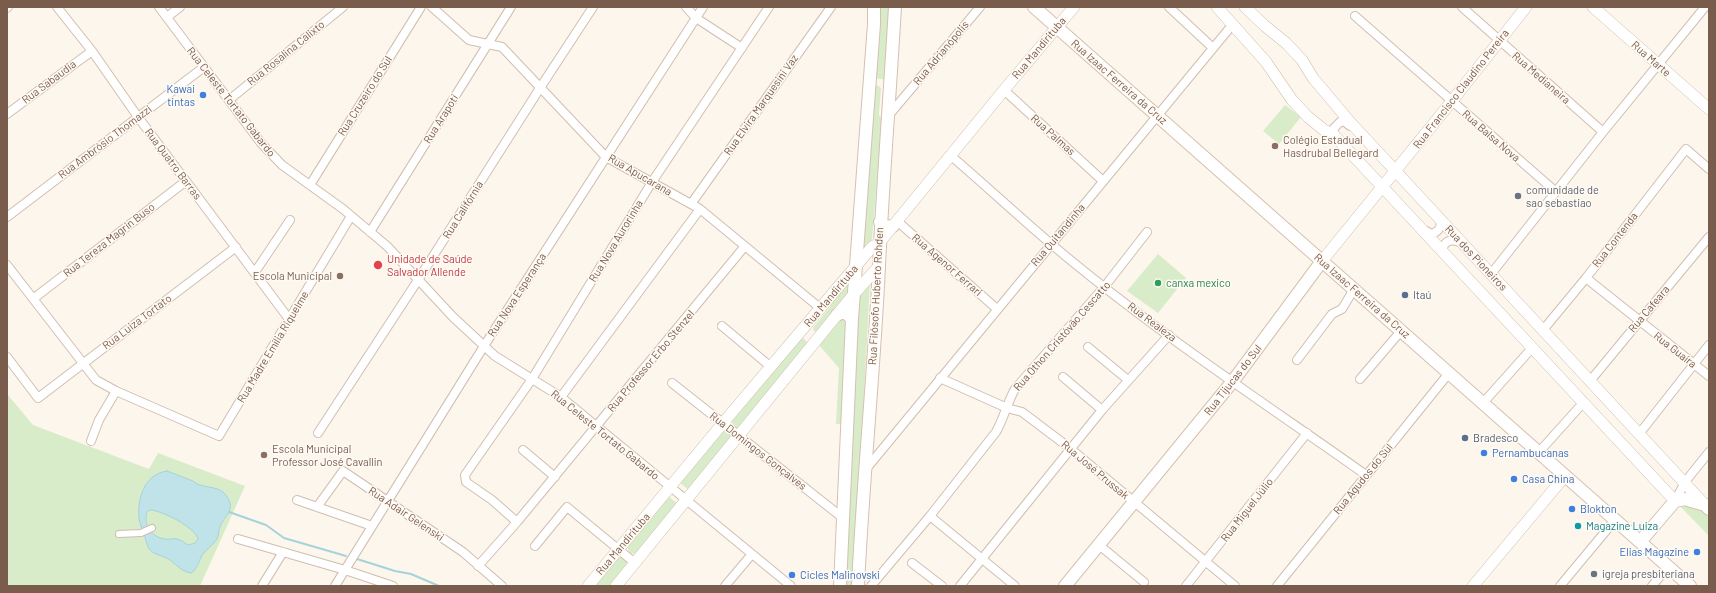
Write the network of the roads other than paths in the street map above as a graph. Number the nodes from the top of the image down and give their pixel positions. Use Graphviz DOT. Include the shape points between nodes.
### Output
graph roads {
  1 [pos="57,7"];
  2 [pos="159,7"];
  3 [pos="180,7"];
  4 [pos="344,7"];
  5 [pos="421,7"];
  6 [pos="432,7"];
  7 [pos="511,7"];
  8 [pos="593,7"];
  9 [pos="686,7"];
  10 [pos="703,7"];
  11 [pos="769,7"];
  12 [pos="831,7"];
  13 [pos="874,7"];
  14 [pos="896,7"];
  15 [pos="980,7"];
  16 [pos="1034,7"];
  17 [pos="1074,7"];
  18 [pos="1169,7"];
  19 [pos="1217,7"];
  20 [pos="1246,7"];
  21 [pos="1462,7"];
  22 [pos="1526,7"];
  23 [pos="1593,7"];
  24 [pos="1705,7"];
  25 [pos="1355,16"];
  26 [pos="166,17"];
  27 [pos="696,18"];
  28 [pos="1233,24"];
  29 [pos="1057,27"];
  30 [pos="1499,42"];
  31 [pos="488,43"];
  32 [pos="742,48"];
  33 [pos="1213,48"];
  34 [pos="92,51"];
  35 [pos="1657,64"];
  36 [pos="204,67"];
  37 [pos="540,88"];
  38 [pos="869,88"];
  39 [pos="1004,90"];
  40 [pos="890,91"];
  41 [pos="903,99"];
  42 [pos="228,100"];
  43 [pos="1452,101"];
  44 [pos="1709,109"];
  45 [pos="7,114"];
  46 [pos="889,115"];
  47 [pos="1157,116"];
  48 [pos="138,117"];
  49 [pos="1602,132"];
  50 [pos="1333,134"];
  51 [pos="1368,141"];
  52 [pos="950,155"];
  53 [pos="606,157"];
  54 [pos="1709,169"];
  55 [pos="1396,171"];
  56 [pos="186,181"];
  57 [pos="1103,181"];
  58 [pos="652,182"];
  59 [pos="310,185"];
  60 [pos="1383,188"];
  61 [pos="1555,191"];
  62 [pos="691,204"];
  63 [pos="700,209"];
  64 [pos="352,216"];
  65 [pos="7,217"];
  66 [pos="290,220"];
  67 [pos="1441,220"];
  68 [pos="880,222"];
  69 [pos="895,223"];
  70 [pos="1421,229"];
  71 [pos="370,232"];
  72 [pos="1147,232"];
  73 [pos="1709,237"];
  74 [pos="879,243"];
  75 [pos="1462,243"];
  76 [pos="1051,244"];
  77 [pos="745,246"];
  78 [pos="236,247"];
  79 [pos="1442,251"];
  80 [pos="1322,261"];
  81 [pos="7,265"];
  82 [pos="856,266"];
  83 [pos="879,266"];
  84 [pos="255,272"];
  85 [pos="1491,274"];
  86 [pos="1586,278"];
  87 [pos="418,280"];
  88 [pos="1105,286"];
  89 [pos="1354,290"];
  90 [pos="854,294"];
  91 [pos="33,299"];
  92 [pos="820,308"];
  93 [pos="997,308"];
  94 [pos="837,315"];
  95 [pos="289,319"];
  96 [pos="852,319"];
  97 [pos="1639,322"];
  98 [pos="807,324"];
  99 [pos="722,326"];
  100 [pos="1543,330"];
  101 [pos="1401,331"];
  102 [pos="1169,335"];
  103 [pos="821,336"];
  104 [pos="1709,345"];
  105 [pos="484,346"];
  106 [pos="1088,347"];
  107 [pos="1532,348"];
  108 [pos="7,357"];
  109 [pos="1297,360"];
  110 [pos="83,363"];
  111 [pos="1693,365"];
  112 [pos="771,367"];
  113 [pos="1449,373"];
  114 [pos="1709,376"];
  115 [pos="1063,377"];
  116 [pos="940,378"];
  117 [pos="532,379"];
  118 [pos="1360,379"];
  119 [pos="1128,380"];
  120 [pos="1590,381"];
  121 [pos="1234,382"];
  122 [pos="672,383"];
  123 [pos="116,391"];
  124 [pos="561,397"];
  125 [pos="1483,403"];
  126 [pos="1583,403"];
  127 [pos="1007,408"];
  128 [pos="1102,410"];
  129 [pos="723,423"];
  130 [pos="596,426"];
  131 [pos="318,433"];
  132 [pos="1307,434"];
  133 [pos="1639,434"];
  134 [pos="739,436"];
  135 [pos="91,441"];
  136 [pos="884,447"];
  137 [pos="866,449"];
  138 [pos="1071,449"];
  139 [pos="523,450"];
  140 [pos="1539,452"];
  141 [pos="1709,452"];
  142 [pos="864,471"];
  143 [pos="1366,475"];
  144 [pos="1565,476"];
  145 [pos="554,477"];
  146 [pos="1685,482"];
  147 [pos="670,487"];
  148 [pos="297,500"];
  149 [pos="686,500"];
  150 [pos="1675,501"];
  151 [pos="387,502"];
  152 [pos="1134,503"];
  153 [pos="317,507"];
  154 [pos="1707,507"];
  155 [pos="930,516"];
  156 [pos="843,518"];
  157 [pos="1615,520"];
  158 [pos="517,522"];
  159 [pos="372,526"];
  160 [pos="151,528"];
  161 [pos="119,534"];
  162 [pos="238,539"];
  163 [pos="1640,542"];
  164 [pos="1099,545"];
  165 [pos="535,546"];
  166 [pos="619,549"];
  167 [pos="283,552"];
  168 [pos="752,554"];
  169 [pos="982,560"];
  170 [pos="1206,562"];
  171 [pos="635,563"];
  172 [pos="912,563"];
  173 [pos="478,566"];
  174 [pos="1668,567"];
  175 [pos="345,570"];
  176 [pos="880,576"];
  177 [pos="858,582"];
  178 [pos="1144,582"];
  179 [pos="262,586"];
  180 [pos="335,586"];
  181 [pos="392,586"];
  182 [pos="502,586"];
  183 [pos="588,586"];
  184 [pos="616,586"];
  185 [pos="725,586"];
  186 [pos="791,586"];
  187 [pos="840,586"];
  188 [pos="871,586"];
  189 [pos="942,586"];
  190 [pos="960,586"];
  191 [pos="1015,586"];
  192 [pos="1065,586"];
  193 [pos="1186,586"];
  194 [pos="1235,586"];
  195 [pos="1277,586"];
  196 [pos="1473,586"];
  197 [pos="1560,586"];
  198 [pos="1652,586"];
  199 [pos="1690,586"];
  1 -- 34 [label="street, Rua Quatro Barras"];
  2 -- 26 [label="street, Rua Celeste Tortato Gabardo"];
  3 -- 26 [label="street"];
  4 -- 42 [label="street, Rua Rosalina Calixto"];
  5 -- 59 [label="street, Rua Cruzeiro do Sul"];
  6 -- 31 [label="street, Rua Apucarana" via="469,40"];
  7 -- 31 [label="street, Rua Arapoti"];
  8 -- 37 [label="street, Rua Califórnia"];
  9 -- 27 [label="street"];
  10 -- 27 [label="street, Rua Nova Esperança"];
  11 -- 32 [label="street, Rua Nova Aurorinha"];
  12 -- 62 [label="street, Rua Elvira Marquesini Vaz"];
  13 -- 38 [label="main road, Rua Filósofo Huberto Rohden"];
  14 -- 40 [label="main road, Rua Filósofo Huberto Rohden"];
  15 -- 41 [label="street, Rua Adrianópolis"];
  16 -- 29 [label="main road, Rua Izaac Ferreira da Cruz"];
  17 -- 29 [label="street, Rua Mandirituba"];
  18 -- 33 [label="street"];
  19 -- 28 [label="street, Rua dos Pioneiros"];
  20 -- 51 [label="street, Rua dos Pioneiros" via="1302,60 1313,78"];
  21 -- 30 [label="street, Rua Medianeira"];
  22 -- 30 [label="street, Rua Francisco Claudino Pereira"];
  23 -- 35 [label="street, Rua Marte"];
  24 -- 35 [label="street"];
  25 -- 43 [label="street, Rua Balsa Nova"];
  26 -- 36 [label="street, Rua Celeste Tortato Gabardo"];
  27 -- 32 [label="street"];
  27 -- 53 [label="street, Rua Nova Esperança"];
  28 -- 33 [label="street, Rua Quitandinha"];
  28 -- 50 [label="street, Rua dos Pioneiros" via="1266,62 1292,100 1308,117"];
  29 -- 39 [label="street, Rua Mandirituba"];
  29 -- 47 [label="main road, Rua Izaac Ferreira da Cruz"];
  30 -- 43 [label="street, Rua Francisco Claudino Pereira"];
  30 -- 49 [label="street, Rua Medianeira"];
  31 -- 37 [label="street, Rua Apucarana" via="502,47"];
  31 -- 71 [label="street, Rua Arapoti"];
  32 -- 58 [label="street, Rua Nova Aurorinha"];
  33 -- 47 [label="street, Rua Quitandinha"];
  34 -- 45 [label="street, Rua Sabaudia"];
  34 -- 48 [label="street, Rua Quatro Barras"];
  35 -- 44 [label="street, Rua Marte"];
  35 -- 49 [label="street"];
  36 -- 42 [label="street, Rua Celeste Tortato Gabardo"];
  36 -- 48 [label="street, Rua Ambrósio Thomazzi"];
  37 -- 53 [label="street, Rua Apucarana"];
  37 -- 87 [label="street, Rua Califórnia"];
  38 -- 40 [label="main road" via="880,82"];
  38 -- 82 [label="main road, Rua Filósofo Huberto Rohden"];
  39 -- 52 [label="street, Rua Mandirituba"];
  39 -- 57 [label="street, Rua Palmas"];
  40 -- 41 [label="street" via="896,98"];
  40 -- 46 [label="main road, Rua Filósofo Huberto Rohden"];
  41 -- 46 [label="street, Rua Adrianópolis"];
  42 -- 59 [label="street, Rua Celeste Tortato Gabardo" via="282,165"];
  43 -- 55 [label="street, Rua Francisco Claudino Pereira"];
  43 -- 61 [label="street, Rua Balsa Nova"];
  46 -- 68 [label="main road, Rua Filósofo Huberto Rohden"];
  47 -- 57 [label="street, Rua Quitandinha"];
  47 -- 80 [label="main road, Rua Izaac Ferreira da Cruz"];
  48 -- 56 [label="street, Rua Quatro Barras"];
  48 -- 65 [label="street, Rua Ambrósio Thomazzi"];
  49 -- 61 [label="street"];
  50 -- 51 [label="street" via="1337,124 1341,121 1346,122"];
  50 -- 60 [label="street, Rua dos Pioneiros"];
  51 -- 55 [label="street, Rua dos Pioneiros"];
  52 -- 69 [label="street, Rua Mandirituba"];
  52 -- 76 [label="street, Rua Realeza"];
  53 -- 58 [label="street, Rua Apucarana"];
  53 -- 105 [label="street, Rua Nova Esperança"];
  54 -- 86 [label="street, Rua Contenda" via="1686,149"];
  55 -- 60 [label="street, Rua Tijucas do Sul"];
  55 -- 67 [label="street, Rua dos Pioneiros"];
  56 -- 78 [label="street, Rua Quatro Barras"];
  56 -- 91 [label="street, Rua Tereza Magrin Buso"];
  57 -- 76 [label="street, Rua Quitandinha"];
  58 -- 62 [label="street, Rua Apucarana"];
  58 -- 117 [label="street, Rua Nova Aurorinha"];
  59 -- 64 [label="street, Rua Celeste Tortato Gabardo"];
  60 -- 70 [label="street, Rua dos Pioneiros"];
  60 -- 80 [label="street, Rua Tijucas do Sul"];
  61 -- 85 [label="street"];
  62 -- 63 [label="street, Rua Apucarana"];
  63 -- 77 [label="street, Rua Apucarana"];
  63 -- 124 [label="street"];
  64 -- 71 [label="street, Rua Celeste Tortato Gabardo"];
  64 -- 95 [label="street, Rua Madre Emília Riquelme"];
  66 -- 84 [label="street"];
  67 -- 70 [label="street" via="1438,231 1432,234"];
  67 -- 75 [label="street, Rua dos Pioneiros"];
  68 -- 69 [label="main road" via="886,227"];
  68 -- 74 [label="main road, Rua Filósofo Huberto Rohden"];
  69 -- 74 [label="street, Rua Mandirituba"];
  69 -- 93 [label="street, Rua Agenor Ferrari"];
  70 -- 79 [label="street, Rua dos Pioneiros"];
  71 -- 87 [label="street, Rua Celeste Tortato Gabardo" via="387,246"];
  72 -- 88 [label="street, Rua Othon Cristóvão Cescatto"];
  73 -- 97 [label="street, Rua Cafeara"];
  74 -- 82 [label="street, Rua Mandirituba" via="872,247"];
  74 -- 83 [label="main road, Rua Filósofo Huberto Rohden"];
  75 -- 79 [label="street" via="1452,240 1443,246"];
  75 -- 85 [label="street, Rua dos Pioneiros"];
  76 -- 88 [label="street, Rua Realeza"];
  76 -- 93 [label="street, Rua Quitandinha"];
  77 -- 92 [label="street, Rua Apucarana"];
  77 -- 130 [label="street, Rua Professor Erbo Stenzel"];
  78 -- 84 [label="street, Rua Quatro Barras"];
  78 -- 110 [label="street, Rua Luiza Tortato"];
  79 -- 107 [label="street, Rua dos Pioneiros"];
  80 -- 89 [label="main road, Rua Izaac Ferreira da Cruz"];
  80 -- 121 [label="main road, Rua Tijucas do Sul"];
  81 -- 91 [label="street"];
  82 -- 90 [label="main road, Rua Filósofo Huberto Rohden"];
  82 -- 92 [label="street, Rua Mandirituba"];
  83 -- 90 [label="street, Rua Mandirituba"];
  83 -- 137 [label="main road, Rua Filósofo Huberto Rohden"];
  84 -- 95 [label="street, Rua Quatro Barras"];
  85 -- 100 [label="street, Rua dos Pioneiros"];
  86 -- 97 [label="street, Rua Guaíra"];
  86 -- 100 [label="street, Rua Contenda"];
  87 -- 105 [label="street, Rua Celeste Tortato Gabardo"];
  87 -- 131 [label="street, Rua Califórnia"];
  88 -- 102 [label="street, Rua Realeza"];
  88 -- 127 [label="street, Rua Othon Cristóvão Cescatto" via="1015,389"];
  89 -- 101 [label="main road, Rua Izaac Ferreira da Cruz"];
  89 -- 109 [label="street" via="1342,309 1332,314"];
  90 -- 94 [label="street, Rua Mandirituba"];
  90 -- 96 [label="main road, Rua Filósofo Huberto Rohden"];
  91 -- 110 [label="street"];
  92 -- 98 [label="street, Rua Mandirituba"];
  93 -- 116 [label="street, Rua Quitandinha"];
  94 -- 96 [label="main road" via="846,313"];
  94 -- 103 [label="street, Rua Mandirituba"];
  95 -- 123 [label="street, Rua Madre Emília Riquelme" via="219,436"];
  96 -- 156 [label="main road, Rua Filósofo Huberto Rohden"];
  97 -- 111 [label="street, Rua Guaíra"];
  97 -- 120 [label="street, Rua Cafeara"];
  98 -- 103 [label="street" via="809,336"];
  98 -- 112 [label="street, Rua Mandirituba"];
  99 -- 112 [label="street"];
  100 -- 120 [label="street, Rua dos Pioneiros"];
  101 -- 113 [label="main road, Rua Izaac Ferreira da Cruz"];
  101 -- 118 [label="street"];
  102 -- 119 [label="street"];
  102 -- 121 [label="street, Rua Realeza"];
  103 -- 134 [label="street, Rua Mandirituba"];
  104 -- 111 [label="street"];
  105 -- 117 [label="street, Rua Celeste Tortato Gabardo" via="495,356"];
  105 -- 151 [label="street, Rua Nova Esperança"];
  106 -- 119 [label="street"];
  107 -- 125 [label="street"];
  107 -- 126 [label="street, Rua dos Pioneiros"];
  108 -- 110 [label="street, Rua Luiza Tortato" via="38,398"];
  110 -- 123 [label="street" via="96,380"];
  111 -- 114 [label="street, Rua Guaíra"];
  111 -- 133 [label="street"];
  112 -- 129 [label="street, Rua Mandirituba"];
  113 -- 125 [label="main road, Rua Izaac Ferreira da Cruz"];
  113 -- 143 [label="street, Rua Agudos do Sul"];
  115 -- 128 [label="street"];
  116 -- 127 [label="street, Rua José Prussak"];
  116 -- 136 [label="street, Rua Quitandinha"];
  117 -- 124 [label="street, Rua Celeste Tortato Gabardo"];
  117 -- 158 [label="street, Rua Nova Aurorinha" via="465,475 466,482"];
  119 -- 128 [label="street"];
  120 -- 133 [label="street, Rua dos Pioneiros"];
  121 -- 132 [label="street, Rua Realeza"];
  121 -- 152 [label="main road, Rua Tijucas do Sul"];
  122 -- 129 [label="street, Rua Domingos Gonçalves"];
  123 -- 135 [label="street" via="99,420"];
  124 -- 130 [label="street, Rua Celeste Tortato Gabardo"];
  125 -- 140 [label="main road, Rua Izaac Ferreira da Cruz"];
  126 -- 140 [label="street"];
  126 -- 150 [label="street, Rua dos Pioneiros"];
  127 -- 138 [label="street, Rua José Prussak" via="1022,412"];
  127 -- 155 [label="street, Rua Othon Cristóvão Cescatto" via="996,432"];
  128 -- 138 [label="street"];
  129 -- 134 [label="street, Rua Domingos Gonçalves"];
  129 -- 147 [label="street, Rua Mandirituba"];
  130 -- 145 [label="street, Rua Professor Erbo Stenzel"];
  130 -- 147 [label="street, Rua Celeste Tortato Gabardo"];
  132 -- 143 [label="street, Rua Realeza"];
  132 -- 170 [label="street, Rua Miguel Júlio"];
  133 -- 146 [label="street, Rua dos Pioneiros"];
  134 -- 149 [label="street, Rua Mandirituba"];
  134 -- 156 [label="street, Rua Domingos Gonçalves"];
  136 -- 137 [label="street" via="873,453"];
  136 -- 142 [label="street, Rua Quitandinha"];
  137 -- 142 [label="main road, Rua Filósofo Huberto Rohden"];
  138 -- 152 [label="street, Rua José Prussak"];
  138 -- 169 [label="street"];
  139 -- 145 [label="street"];
  140 -- 144 [label="main road, Rua Izaac Ferreira da Cruz"];
  141 -- 146 [label="street"];
  142 -- 177 [label="main road, Rua Filósofo Huberto Rohden"];
  143 -- 195 [label="street, Rua Agudos do Sul"];
  144 -- 157 [label="main road, Rua Izaac Ferreira da Cruz"];
  144 -- 196 [label="street"];
  145 -- 158 [label="street, Rua Professor Erbo Stenzel"];
  146 -- 150 [label="street"];
  146 -- 154 [label="street, Rua dos Pioneiros"];
  147 -- 149 [label="street, Rua Celeste Tortato Gabardo"];
  147 -- 166 [label="street, Rua Mandirituba"];
  148 -- 153 [label="street"];
  149 -- 168 [label="street, Rua Celeste Tortato Gabardo"];
  149 -- 171 [label="street, Rua Mandirituba"];
  150 -- 154 [label="main road" via="1684,499"];
  150 -- 163 [label="main road"];
  151 -- 153 [label="street, Rua Adair Gelenski" via="343,471"];
  151 -- 159 [label="street, Rua Nova Esperança"];
  151 -- 173 [label="street, Rua Adair Gelenski" via="463,552"];
  152 -- 164 [label="main road, Rua Tijucas do Sul"];
  152 -- 170 [label="street, Rua José Prussak"];
  153 -- 159 [label="street"];
  155 -- 169 [label="street"];
  155 -- 176 [label="street, Rua Othon Cristóvão Cescatto"];
  156 -- 187 [label="main road, Rua Filósofo Huberto Rohden"];
  157 -- 163 [label="main road, Rua Izaac Ferreira da Cruz"];
  157 -- 197 [label="street"];
  158 -- 173 [label="street, Rua Professor Erbo Stenzel"];
  159 -- 175 [label="street, Rua Nova Esperança"];
  160 -- 161 [label="street" via="141,532"];
  162 -- 167 [label="street"];
  163 -- 174 [label="main road, Rua Izaac Ferreira da Cruz"];
  164 -- 178 [label="street"];
  164 -- 192 [label="main road, Rua Tijucas do Sul"];
  165 -- 166 [label="street" via="567,507"];
  166 -- 171 [label="street"];
  166 -- 183 [label="street, Rua Mandirituba"];
  167 -- 175 [label="street"];
  167 -- 179 [label="street"];
  168 -- 185 [label="street"];
  168 -- 186 [label="street, Rua Celeste Tortato Gabardo"];
  169 -- 190 [label="street"];
  169 -- 191 [label="street"];
  170 -- 193 [label="street, Rua Miguel Júlio"];
  170 -- 194 [label="street, Rua José Prussak"];
  171 -- 184 [label="street, Rua Mandirituba"];
  172 -- 189 [label="street"];
  173 -- 182 [label="street, Rua Adair Gelenski"];
  174 -- 198 [label="street"];
  174 -- 199 [label="main road, Rua Izaac Ferreira da Cruz"];
  175 -- 180 [label="street, Rua Nova Esperança"];
  175 -- 181 [label="street"];
  176 -- 177 [label="street" via="869,582"];
  176 -- 188 [label="street, Rua Othon Cristóvão Cescatto"];
}
